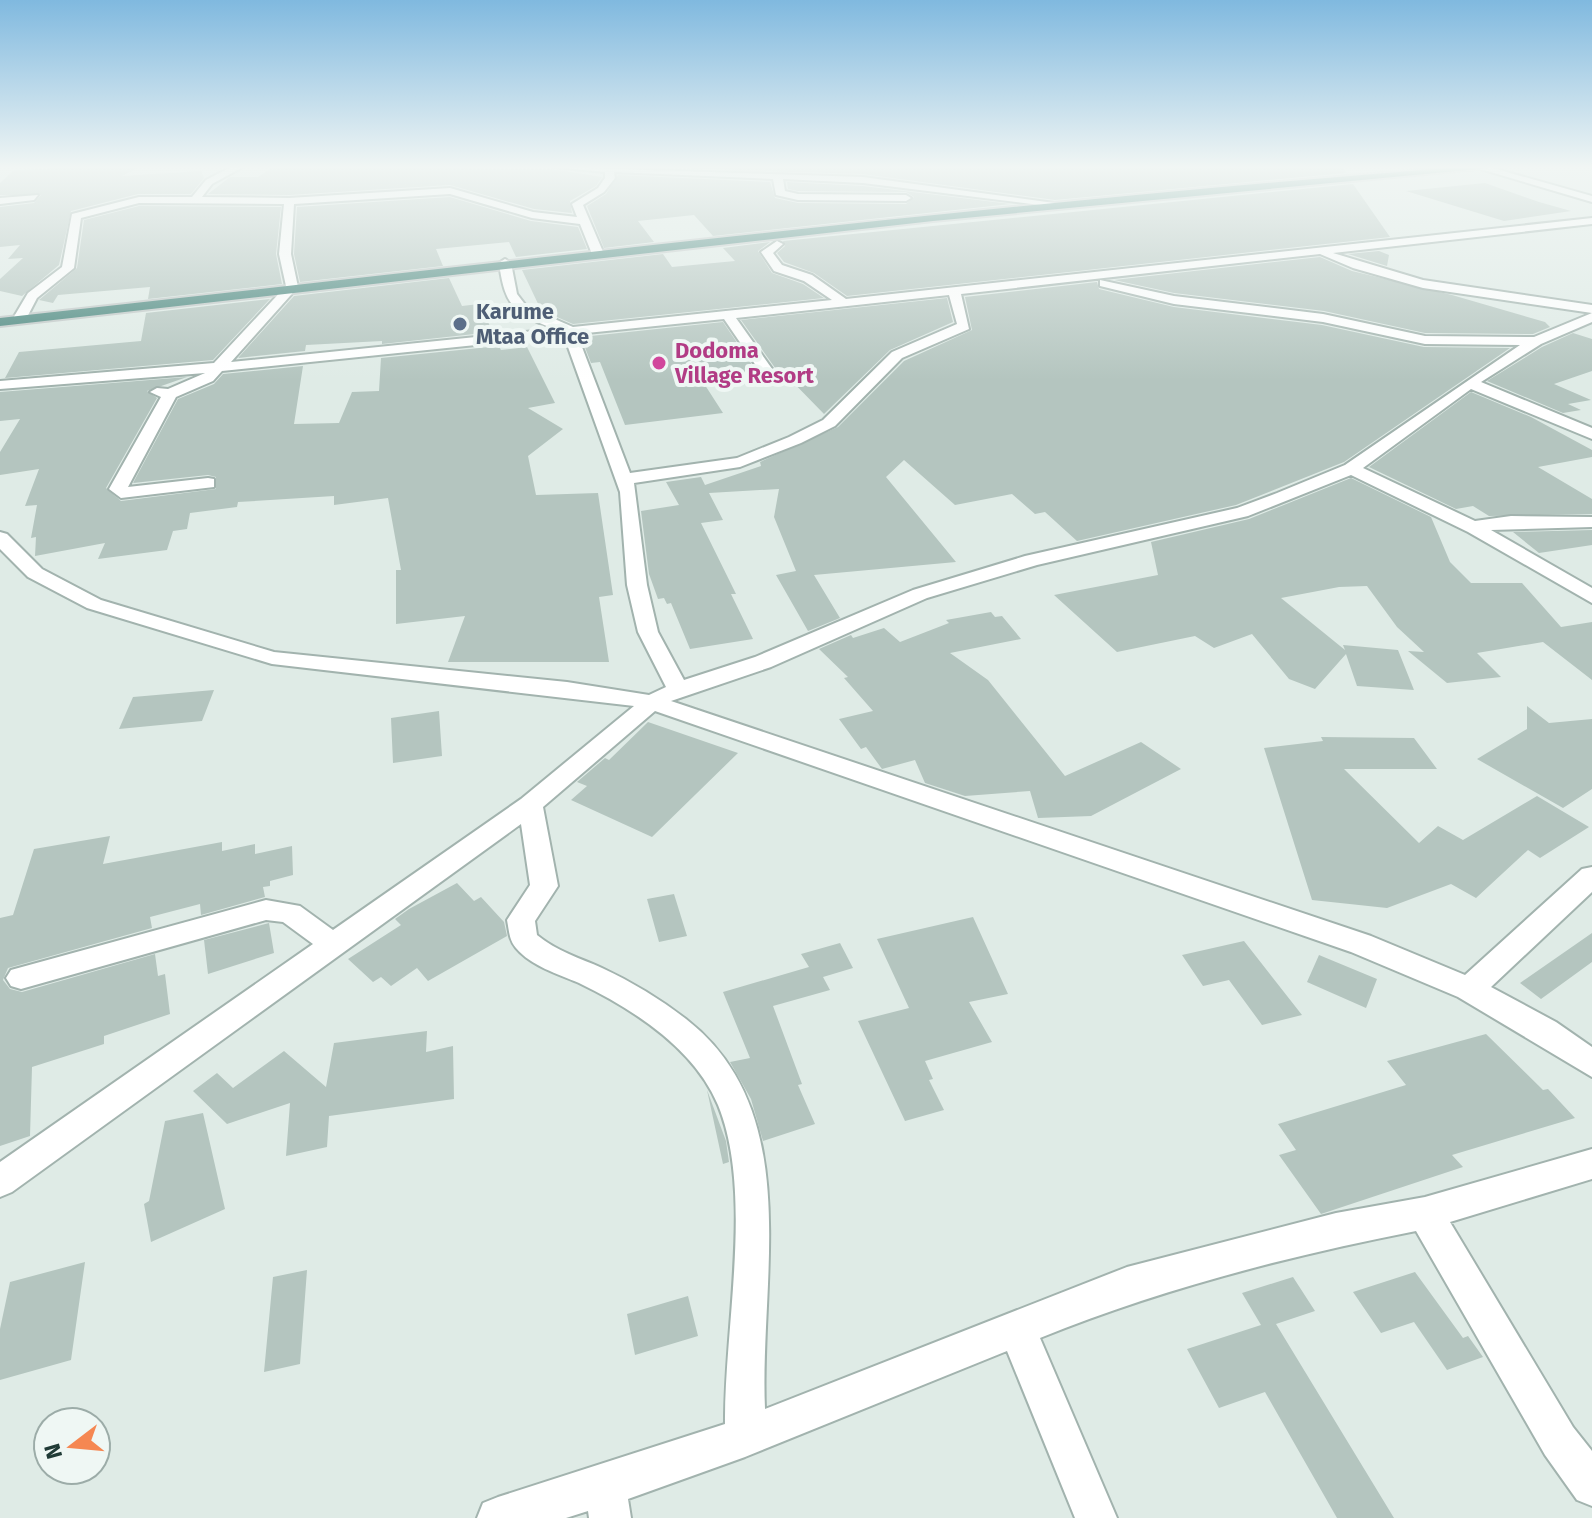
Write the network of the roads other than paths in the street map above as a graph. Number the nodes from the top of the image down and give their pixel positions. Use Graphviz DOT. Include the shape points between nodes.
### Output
graph roads {
  1 [pos="74,238"];
  2 [pos="286,238"];
  3 [pos="591,238"];
  4 [pos="752,238"];
  5 [pos="1450,238"];
  6 [pos="777,244"];
  7 [pos="1323,253"];
  8 [pos="598,254"];
  9 [pos="505,263"];
  10 [pos="1078,279"];
  11 [pos="292,287"];
  12 [pos="953,289"];
  13 [pos="843,302"];
  14 [pos="1592,309"];
  15 [pos="727,315"];
  16 [pos="1592,317"];
  17 [pos="19,320"];
  18 [pos="0,322"];
  19 [pos="569,330"];
  20 [pos="1536,341"];
  21 [pos="220,367"];
  22 [pos="145,373"];
  23 [pos="768,373"];
  24 [pos="1470,383"];
  25 [pos="0,385"];
  26 [pos="170,394"];
  27 [pos="1592,434"];
  28 [pos="1351,469"];
  29 [pos="625,479"];
  30 [pos="208,483"];
  31 [pos="1592,522"];
  32 [pos="1473,527"];
  33 [pos="0,538"];
  34 [pos="1592,597"];
  35 [pos="665,696"];
  36 [pos="530,805"];
  37 [pos="1592,876"];
  38 [pos="334,945"];
  39 [pos="21,978"];
  40 [pos="1469,989"];
  41 [pos="1592,1064"];
  42 [pos="1592,1164"];
  43 [pos="0,1181"];
  44 [pos="1425,1213"];
  45 [pos="1018,1331"];
  46 [pos="745,1437"];
  47 [pos="1592,1485"];
  48 [pos="608,1502"];
  49 [pos="498,1518"];
  50 [pos="1096,1518"];
  1 -- 17 [label="street" via="71,263 32,296"];
  2 -- 11 [label="street"];
  3 -- 8 [label="street"];
  4 -- 8 [label="highway"];
  5 -- 7 [label="street"];
  6 -- 13 [label="street" via="767,252 778,268 808,278"];
  7 -- 10 [label="street"];
  7 -- 14 [label="street" via="1358,268 1459,291"];
  8 -- 9 [label="highway"];
  9 -- 11 [label="highway"];
  9 -- 19 [label="street" via="511,301 520,310"];
  10 -- 12 [label="street"];
  10 -- 20 [label="street" via="1174,300 1340,321 1425,340"];
  11 -- 17 [label="highway"];
  11 -- 21 [label="street"];
  12 -- 13 [label="street"];
  12 -- 29 [label="street" via="964,326 897,355 829,423 740,462"];
  13 -- 15 [label="street"];
  15 -- 19 [label="street"];
  15 -- 23 [label="street"];
  16 -- 20 [label="street"];
  17 -- 18 [label="highway"];
  19 -- 21 [label="street"];
  19 -- 29 [label="street"];
  20 -- 24 [label="street"];
  21 -- 22 [label="street"];
  21 -- 26 [label="street"];
  22 -- 25 [label="street"];
  22 -- 26 [label="street" via="144,384"];
  24 -- 27 [label="street"];
  24 -- 28 [label="street"];
  26 -- 30 [label="street" via="118,489 137,493"];
  28 -- 32 [label="street"];
  28 -- 35 [label="street" via="1242,512 1079,547 920,594 763,662"];
  29 -- 35 [label="street" via="637,585"];
  31 -- 32 [label="street" via="1511,521"];
  32 -- 34 [label="street"];
  33 -- 35 [label="street" via="35,573 94,604 272,658"];
  35 -- 36 [label="street"];
  35 -- 40 [label="street" via="969,813 1361,944"];
  36 -- 38 [label="street"];
  36 -- 46 [label="street" via="544,886 521,920 524,939 654,1012 687,1037 711,1060 739,1117 752,1228"];
  37 -- 40 [label="street"];
  38 -- 39 [label="street" via="290,913 266,910"];
  38 -- 43 [label="street"];
  40 -- 41 [label="street"];
  42 -- 44 [label="street"];
  44 -- 45 [label="street" via="1336,1230 1127,1285"];
  44 -- 47 [label="street" via="1559,1441"];
  45 -- 46 [label="street"];
  45 -- 50 [label="street"];
  46 -- 48 [label="street"];
  48 -- 49 [label="street"];
}
